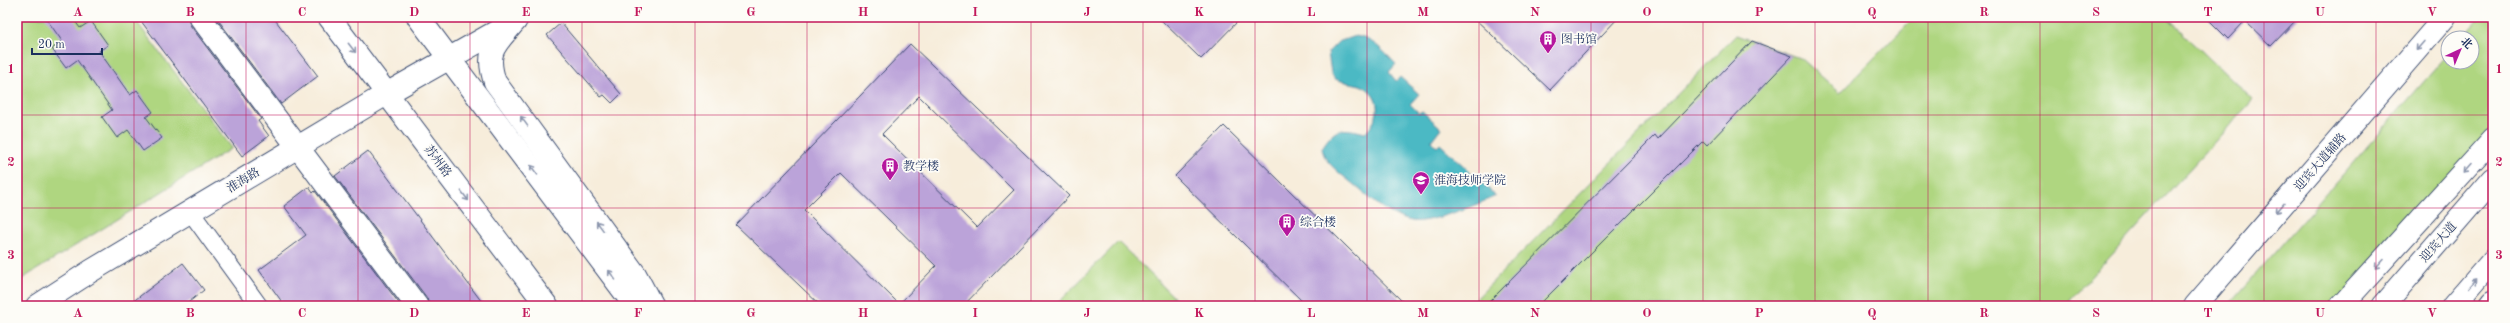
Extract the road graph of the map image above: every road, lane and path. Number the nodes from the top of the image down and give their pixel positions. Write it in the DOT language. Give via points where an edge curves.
graph roads {
  1 [pos="200,17"];
  2 [pos="329,17"];
  3 [pos="418,17"];
  4 [pos="2445,17"];
  5 [pos="519,18"];
  6 [pos="450,57"];
  7 [pos="388,93"];
  8 [pos="2493,139"];
  9 [pos="298,147"];
  10 [pos="2493,179"];
  11 [pos="190,212"];
  12 [pos="2493,260"];
  13 [pos="2493,302"];
  14 [pos="37,306"];
  15 [pos="260,306"];
  16 [pos="417,306"];
  17 [pos="547,306"];
  18 [pos="635,306"];
  19 [pos="652,306"];
  20 [pos="2195,306"];
  21 [pos="2341,306"];
  22 [pos="2383,306"];
  23 [pos="2453,306"];
  24 [pos="2490,306"];
  1 -- 9 [label="main road"];
  2 -- 7 [label="main road, 苏州路, one-way"];
  3 -- 6 [label="main road"];
  4 -- 20 [label="main road, 迎宾大道辅路, one-way"];
  5 -- 6 [label="main road, 淮海路"];
  19 -- 5 [label="main road, one-way" via="635,274 495,82 490,65 492,51"];
  6 -- 7 [label="main road, 淮海路"];
  18 -- 6 [label="main road, one-way"];
  7 -- 9 [label="main road, 淮海路"];
  7 -- 17 [label="main road, 苏州路, one-way"];
  8 -- 21 [label="main road, one-way"];
  9 -- 11 [label="main road, 淮海路"];
  9 -- 16 [label="main road"];
  10 -- 22 [label="main road, 迎宾大道"];
  11 -- 14 [label="main road, 淮海路"];
  11 -- 15 [label="street"];
  23 -- 12 [label="main road, one-way"];
  13 -- 24 [label="main road"];
}
